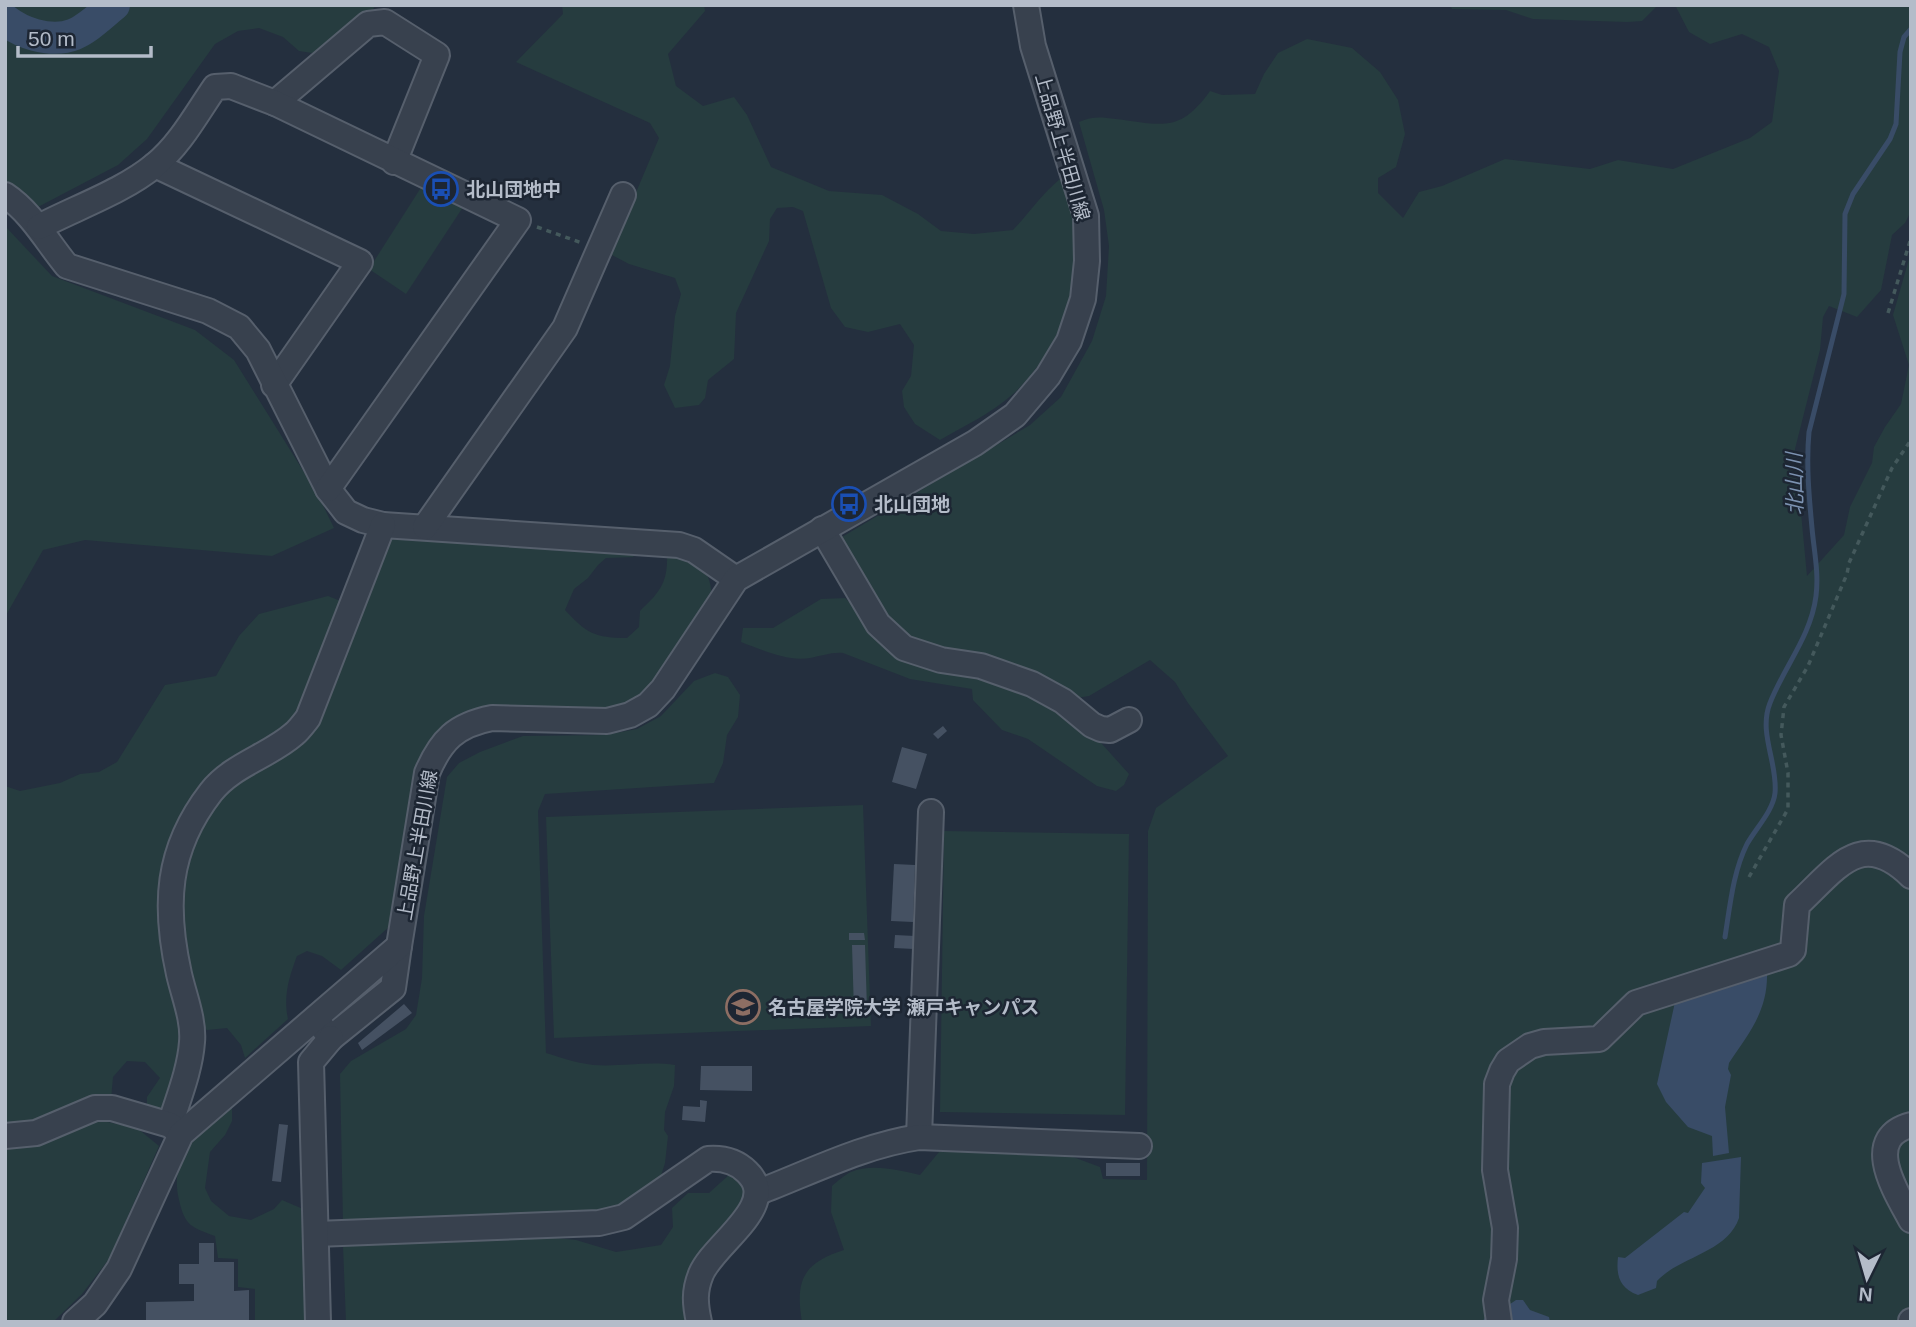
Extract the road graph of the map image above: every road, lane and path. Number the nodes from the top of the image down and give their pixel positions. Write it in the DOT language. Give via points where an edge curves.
graph roads {
  1 [pos="1026,5"];
  2 [pos="275,103"];
  3 [pos="394,162"];
  4 [pos="155,165"];
  5 [pos="5,195"];
  6 [pos="623,195"];
  7 [pos="518,220"];
  8 [pos="39,227"];
  9 [pos="1911,238"];
  10 [pos="600,249"];
  11 [pos="1888,313"];
  12 [pos="274,385"];
  13 [pos="1911,440"];
  14 [pos="328,489"];
  15 [pos="383,525"];
  16 [pos="425,527"];
  17 [pos="822,528"];
  18 [pos="736,579"];
  19 [pos="1129,720"];
  20 [pos="931,812"];
  21 [pos="1911,876"];
  22 [pos="1749,877"];
  23 [pos="399,946"];
  24 [pos="314,1019"];
  25 [pos="331,1038"];
  26 [pos="1911,1125"];
  27 [pos="176,1130"];
  28 [pos="5,1136"];
  29 [pos="919,1137"];
  30 [pos="1139,1146"];
  31 [pos="759,1192"];
  32 [pos="1911,1220"];
  33 [pos="316,1234"];
  34 [pos="1498,1311"];
  35 [pos="75,1322"];
  36 [pos="318,1322"];
  37 [pos="699,1322"];
  1 -- 17 [label="street, 上品野上半田川線" via="1033,46 1086,216 1083,299 1069,341 1048,376 1015,415 975,443"];
  2 -- 3 [label="street"];
  2 -- 3 [label="street" via="368,24 385,22 437,55"];
  2 -- 4 [label="street" via="231,86 215,87"];
  3 -- 7 [label="street"];
  4 -- 8 [label="street"];
  4 -- 12 [label="street" via="360,262"];
  5 -- 8 [label="street"];
  6 -- 10 [label="street"];
  7 -- 10 [label="path"];
  7 -- 14 [label="street"];
  8 -- 12 [label="street" via="67,266 208,311 239,327 258,350"];
  9 -- 11 [label="path"];
  10 -- 16 [label="street" via="565,328"];
  12 -- 14 [label="street"];
  13 -- 22 [label="path" via="1892,468 1808,666 1784,707 1781,735 1788,809"];
  14 -- 15 [label="street" via="346,512"];
  15 -- 16 [label="street"];
  15 -- 27 [label="street" via="308,718 295,734 213,789 188,828 178,855 171,881 171,937 192,1041"];
  16 -- 18 [label="street" via="679,545"];
  17 -- 18 [label="street, 上品野上半田川線"];
  17 -- 19 [label="street" via="877,624 904,648 981,666 1032,684 1101,729 1110,730"];
  18 -- 23 [label="street, 上品野上半田川線" via="663,689 630,715 607,721 492,718 468,724 447,739 427,773"];
  20 -- 29 [label="street"];
  21 -- 34 [label="street" via="1877,853 1847,859 1797,905 1789,954 1636,1003 1599,1039 1544,1042 1508,1061 1497,1084 1495,1170 1505,1228"];
  23 -- 24 [label="street, 上品野上半田川線"];
  23 -- 25 [label="street" via="393,988"];
  24 -- 25 [label="street"];
  24 -- 27 [label="street, 上品野上半田川線"];
  25 -- 33 [label="street" via="312,1062"];
  26 -- 32 [label="street" via="1898,1128 1885,1151 1889,1177"];
  27 -- 28 [label="street" via="112,1108 94,1108 36,1133"];
  27 -- 35 [label="street, 上品野上半田川線" via="119,1269 95,1304"];
  29 -- 30 [label="street"];
  29 -- 31 [label="street" via="871,1148"];
  31 -- 33 [label="street" via="743,1168 721,1158 708,1159 624,1217 599,1223"];
  31 -- 37 [label="street" via="751,1213 711,1255 702,1272 695,1300"];
  33 -- 36 [label="street"];
}
